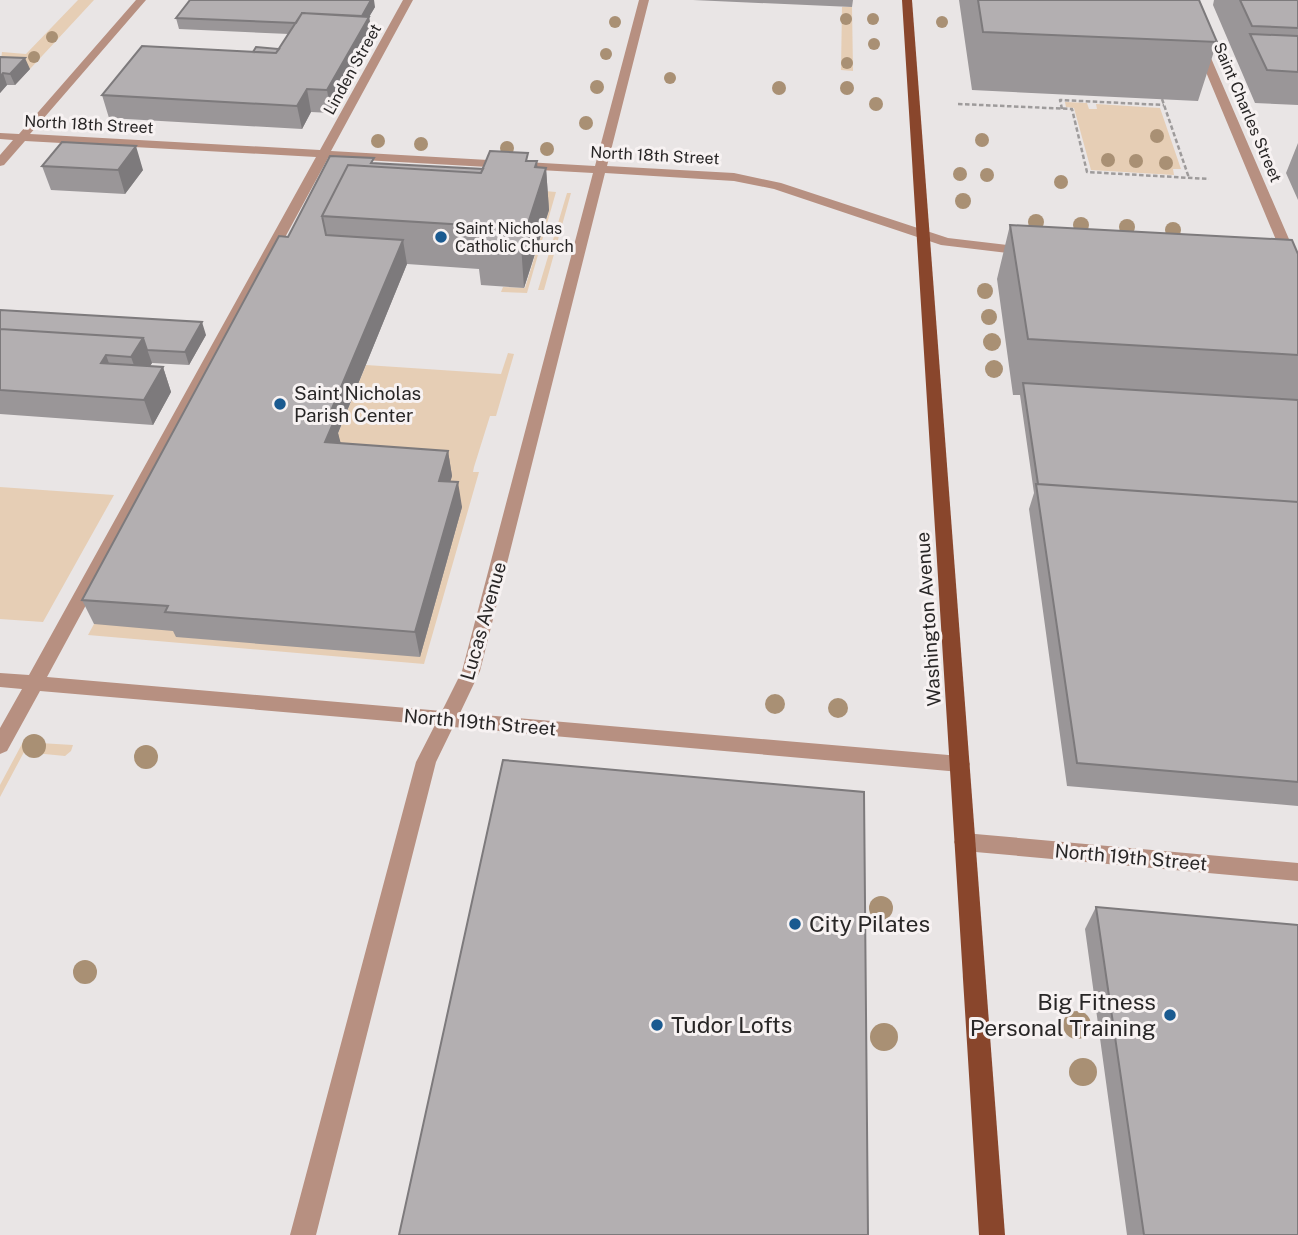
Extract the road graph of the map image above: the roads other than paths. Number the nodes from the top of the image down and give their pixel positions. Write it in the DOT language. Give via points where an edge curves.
graph roads {
  1 [pos="141,0"];
  2 [pos="408,0"];
  3 [pos="644,0"];
  4 [pos="906,0"];
  5 [pos="1181,0"];
  6 [pos="0,136"];
  7 [pos="21,138"];
  8 [pos="323,154"];
  9 [pos="0,162"];
  10 [pos="601,169"];
  11 [pos="924,235"];
  12 [pos="1040,252"];
  13 [pos="1292,268"];
  14 [pos="0,680"];
  15 [pos="34,683"];
  16 [pos="448,719"];
  17 [pos="0,746"];
  18 [pos="960,764"];
  19 [pos="964,842"];
  20 [pos="1298,872"];
  21 [pos="303,1235"];
  22 [pos="992,1235"];
  1 -- 7 [label="street"];
  2 -- 8 [label="street, Linden Street"];
  3 -- 10 [label="street, Lucas Avenue"];
  4 -- 11 [label="main road, Washington Avenue"];
  5 -- 13 [label="street, Saint Charles Street"];
  6 -- 7 [label="street, North 18th Street"];
  7 -- 8 [label="street, North 18th Street"];
  7 -- 9 [label="street"];
  8 -- 10 [label="street, North 18th Street"];
  8 -- 15 [label="street, Linden Street"];
  10 -- 11 [label="street, North 18th Street" via="757,180"];
  10 -- 16 [label="street, Lucas Avenue" via="471,671"];
  11 -- 12 [label="street, North 18th Street" via="975,247"];
  11 -- 18 [label="main road, Washington Avenue"];
  14 -- 15 [label="street, North 19th Street"];
  15 -- 16 [label="street, North 19th Street"];
  15 -- 17 [label="street, Linden Street"];
  16 -- 18 [label="street, North 19th Street"];
  16 -- 21 [label="street, Lucas Avenue" via="426,762"];
  18 -- 19 [label="main road, Washington Avenue"];
  19 -- 20 [label="street, North 19th Street"];
  19 -- 22 [label="main road, Washington Avenue"];
}
